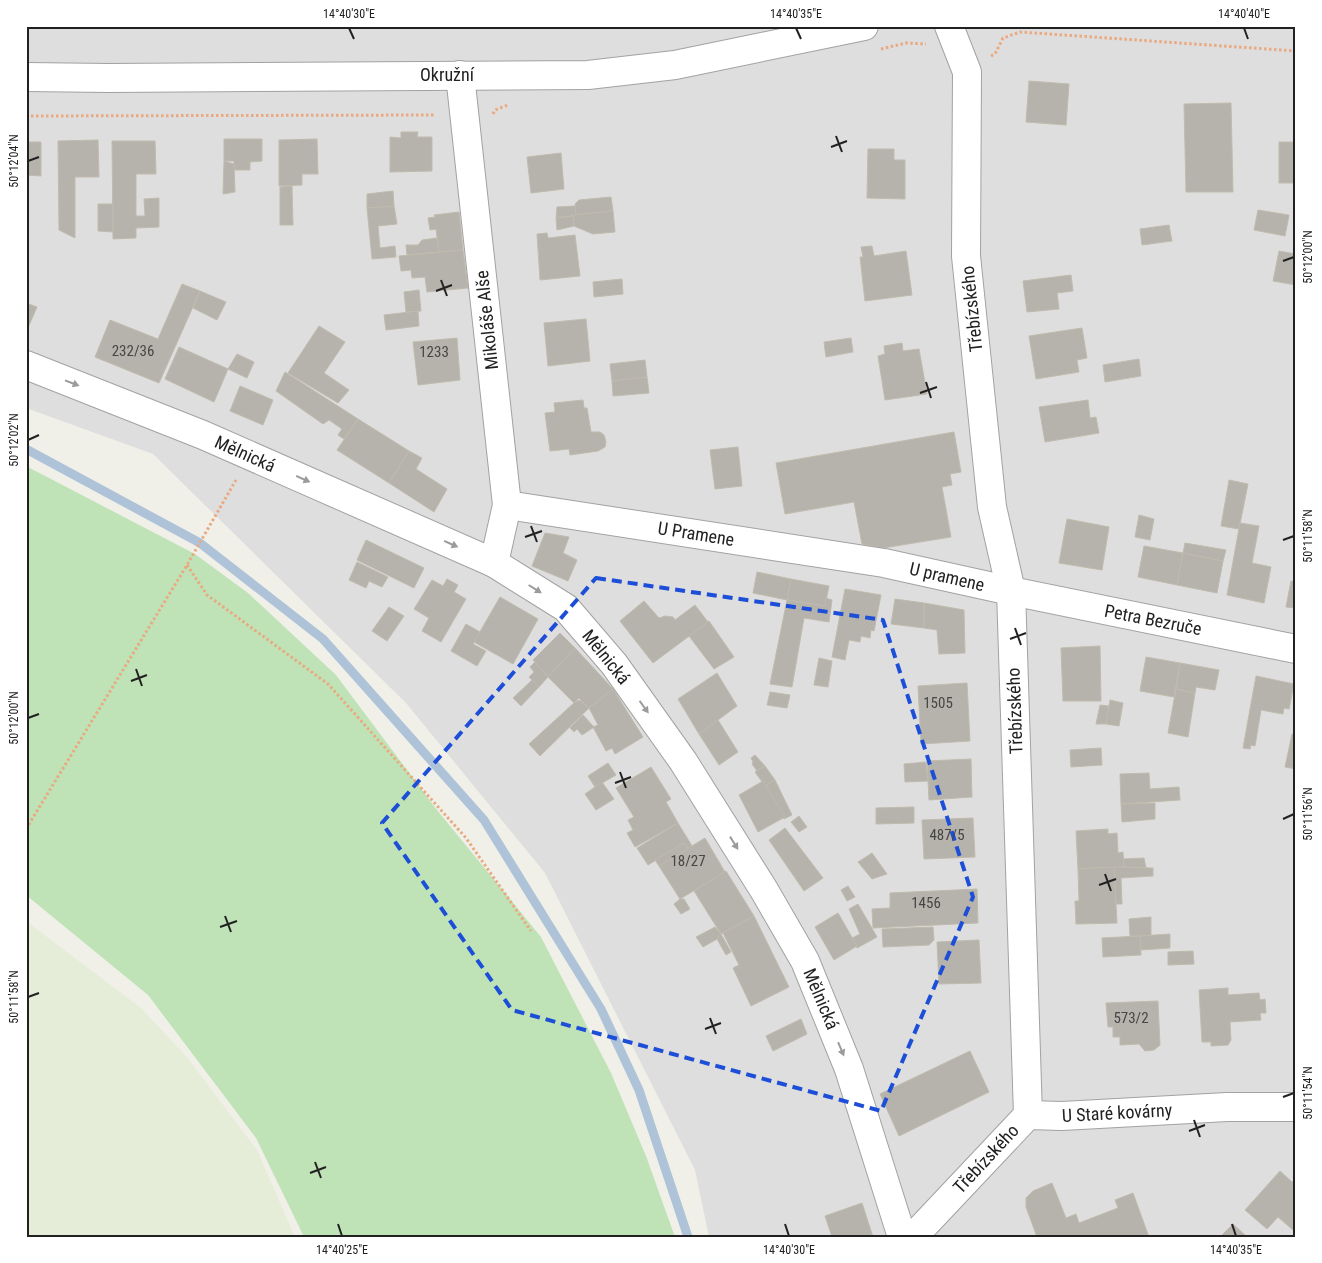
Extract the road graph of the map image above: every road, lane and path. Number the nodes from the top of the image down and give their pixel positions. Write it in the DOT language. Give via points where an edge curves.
graph roads {
  1 [pos="864,26"];
  2 [pos="949,26"];
  3 [pos="460,75"];
  4 [pos="26,77"];
  5 [pos="26,366"];
  6 [pos="250,455"];
  7 [pos="508,505"];
  8 [pos="884,563"];
  9 [pos="494,564"];
  10 [pos="187,565"];
  11 [pos="1011,591"];
  12 [pos="1296,649"];
  13 [pos="26,829"];
  14 [pos="531,931"];
  15 [pos="1296,1107"];
  16 [pos="1028,1115"];
  17 [pos="902,1237"];
  18 [pos="913,1237"];
  1 -- 3 [label="street, Okružní" via="675,65 588,75"];
  2 -- 11 [label="street, Třebízského" via="967,72 966,256 992,507"];
  3 -- 4 [label="street, Okružní"];
  3 -- 7 [label="street, Mikoláše Alše"];
  5 -- 6 [label="street, Mělnická, one-way"];
  6 -- 9 [label="street, Mělnická, one-way"];
  6 -- 10 [label="path"];
  7 -- 8 [label="street, U Pramene"];
  7 -- 9 [label="street, Mikoláše Alše"];
  8 -- 11 [label="street, U pramene"];
  9 -- 17 [label="street, Mělnická, one-way" via="566,608 614,664 683,762 764,890 804,960 849,1069"];
  10 -- 13 [label="path"];
  10 -- 14 [label="path" via="207,595 328,684 466,838"];
  11 -- 12 [label="street, Petra Bezruče"];
  11 -- 16 [label="street, Třebízského"];
  15 -- 16 [label="street, U Staré kovárny"];
  16 -- 18 [label="street, Třebízského"];
}
